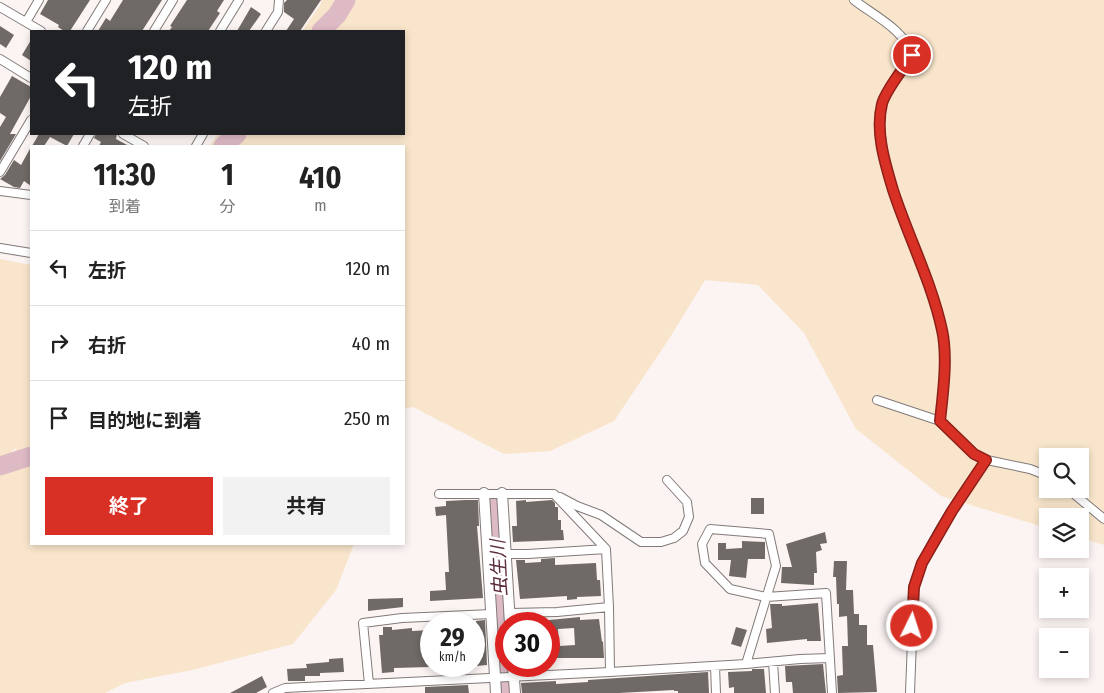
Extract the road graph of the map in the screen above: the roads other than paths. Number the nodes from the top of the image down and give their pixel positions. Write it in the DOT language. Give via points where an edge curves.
graph roads {
  1 [pos="39,0"];
  2 [pos="106,0"];
  3 [pos="173,0"];
  4 [pos="239,0"];
  5 [pos="279,0"];
  6 [pos="854,0"];
  7 [pos="0,7"];
  8 [pos="26,22"];
  9 [pos="39,30"];
  10 [pos="88,30"];
  11 [pos="155,30"];
  12 [pos="221,30"];
  13 [pos="267,30"];
  14 [pos="1,62"];
  15 [pos="30,77"];
  16 [pos="30,122"];
  17 [pos="125,135"];
  18 [pos="142,145"];
  19 [pos="0,172"];
  20 [pos="0,191"];
  21 [pos="30,195"];
  22 [pos="0,248"];
  23 [pos="30,253"];
  24 [pos="877,400"];
  25 [pos="940,421"];
  26 [pos="986,460"];
  27 [pos="1039,472"];
  28 [pos="668,480"];
  29 [pos="484,493"];
  30 [pos="502,493"];
  31 [pos="439,494"];
  32 [pos="554,494"];
  33 [pos="1079,498"];
  34 [pos="1104,519"];
  35 [pos="606,549"];
  36 [pos="506,554"];
  37 [pos="766,597"];
  38 [pos="609,608"];
  39 [pos="510,612"];
  40 [pos="557,612"];
  41 [pos="491,614"];
  42 [pos="830,658"];
  43 [pos="773,662"];
  44 [pos="746,664"];
  45 [pos="715,666"];
  46 [pos="560,671"];
  47 [pos="610,672"];
  48 [pos="514,677"];
  49 [pos="495,678"];
  50 [pos="369,684"];
  51 [pos="273,693"];
  52 [pos="496,693"];
  53 [pos="515,693"];
  54 [pos="716,693"];
  55 [pos="775,693"];
  56 [pos="832,693"];
  57 [pos="910,693"];
  1 -- 8 [label="street"];
  2 -- 10 [label="street"];
  3 -- 11 [label="street"];
  4 -- 12 [label="street"];
  5 -- 13 [label="street" via="278,12"];
  6 -- 25 [label="street" via="897,32 910,47 912,55 882,102 881,141 887,172 942,331 944,389"];
  7 -- 8 [label="street"];
  8 -- 9 [label="street"];
  14 -- 15 [label="street"];
  16 -- 19 [label="street"];
  17 -- 18 [label="street"];
  20 -- 21 [label="street"];
  22 -- 23 [label="street"];
  24 -- 25 [label="street"];
  25 -- 26 [label="street" via="974,454"];
  26 -- 27 [label="street"];
  26 -- 57 [label="street" via="952,511 917,574"];
  28 -- 32 [label="street" via="687,502 689,517 682,531 661,542 641,542 601,515"];
  29 -- 30 [label="street"];
  29 -- 31 [label="street"];
  29 -- 41 [label="street"];
  30 -- 32 [label="street"];
  30 -- 36 [label="street"];
  32 -- 35 [label="street"];
  33 -- 34 [label="street"];
  35 -- 36 [label="street"];
  35 -- 38 [label="street"];
  36 -- 39 [label="street"];
  37 -- 37 [label="street" via="776,566 769,534 710,529 702,544 706,563 730,589"];
  37 -- 42 [label="street" via="826,593"];
  37 -- 44 [label="street"];
  38 -- 40 [label="street"];
  38 -- 47 [label="street"];
  41 -- 49 [label="street"];
  41 -- 50 [label="street" via="362,623"];
  42 -- 43 [label="street"];
  42 -- 56 [label="street"];
  43 -- 44 [label="street"];
  43 -- 55 [label="street"];
  44 -- 45 [label="street"];
  45 -- 47 [label="street"];
  45 -- 54 [label="street"];
  46 -- 47 [label="street"];
  48 -- 53 [label="street"];
  49 -- 50 [label="street"];
  49 -- 52 [label="street"];
  50 -- 51 [label="street" via="285,688"];
}
